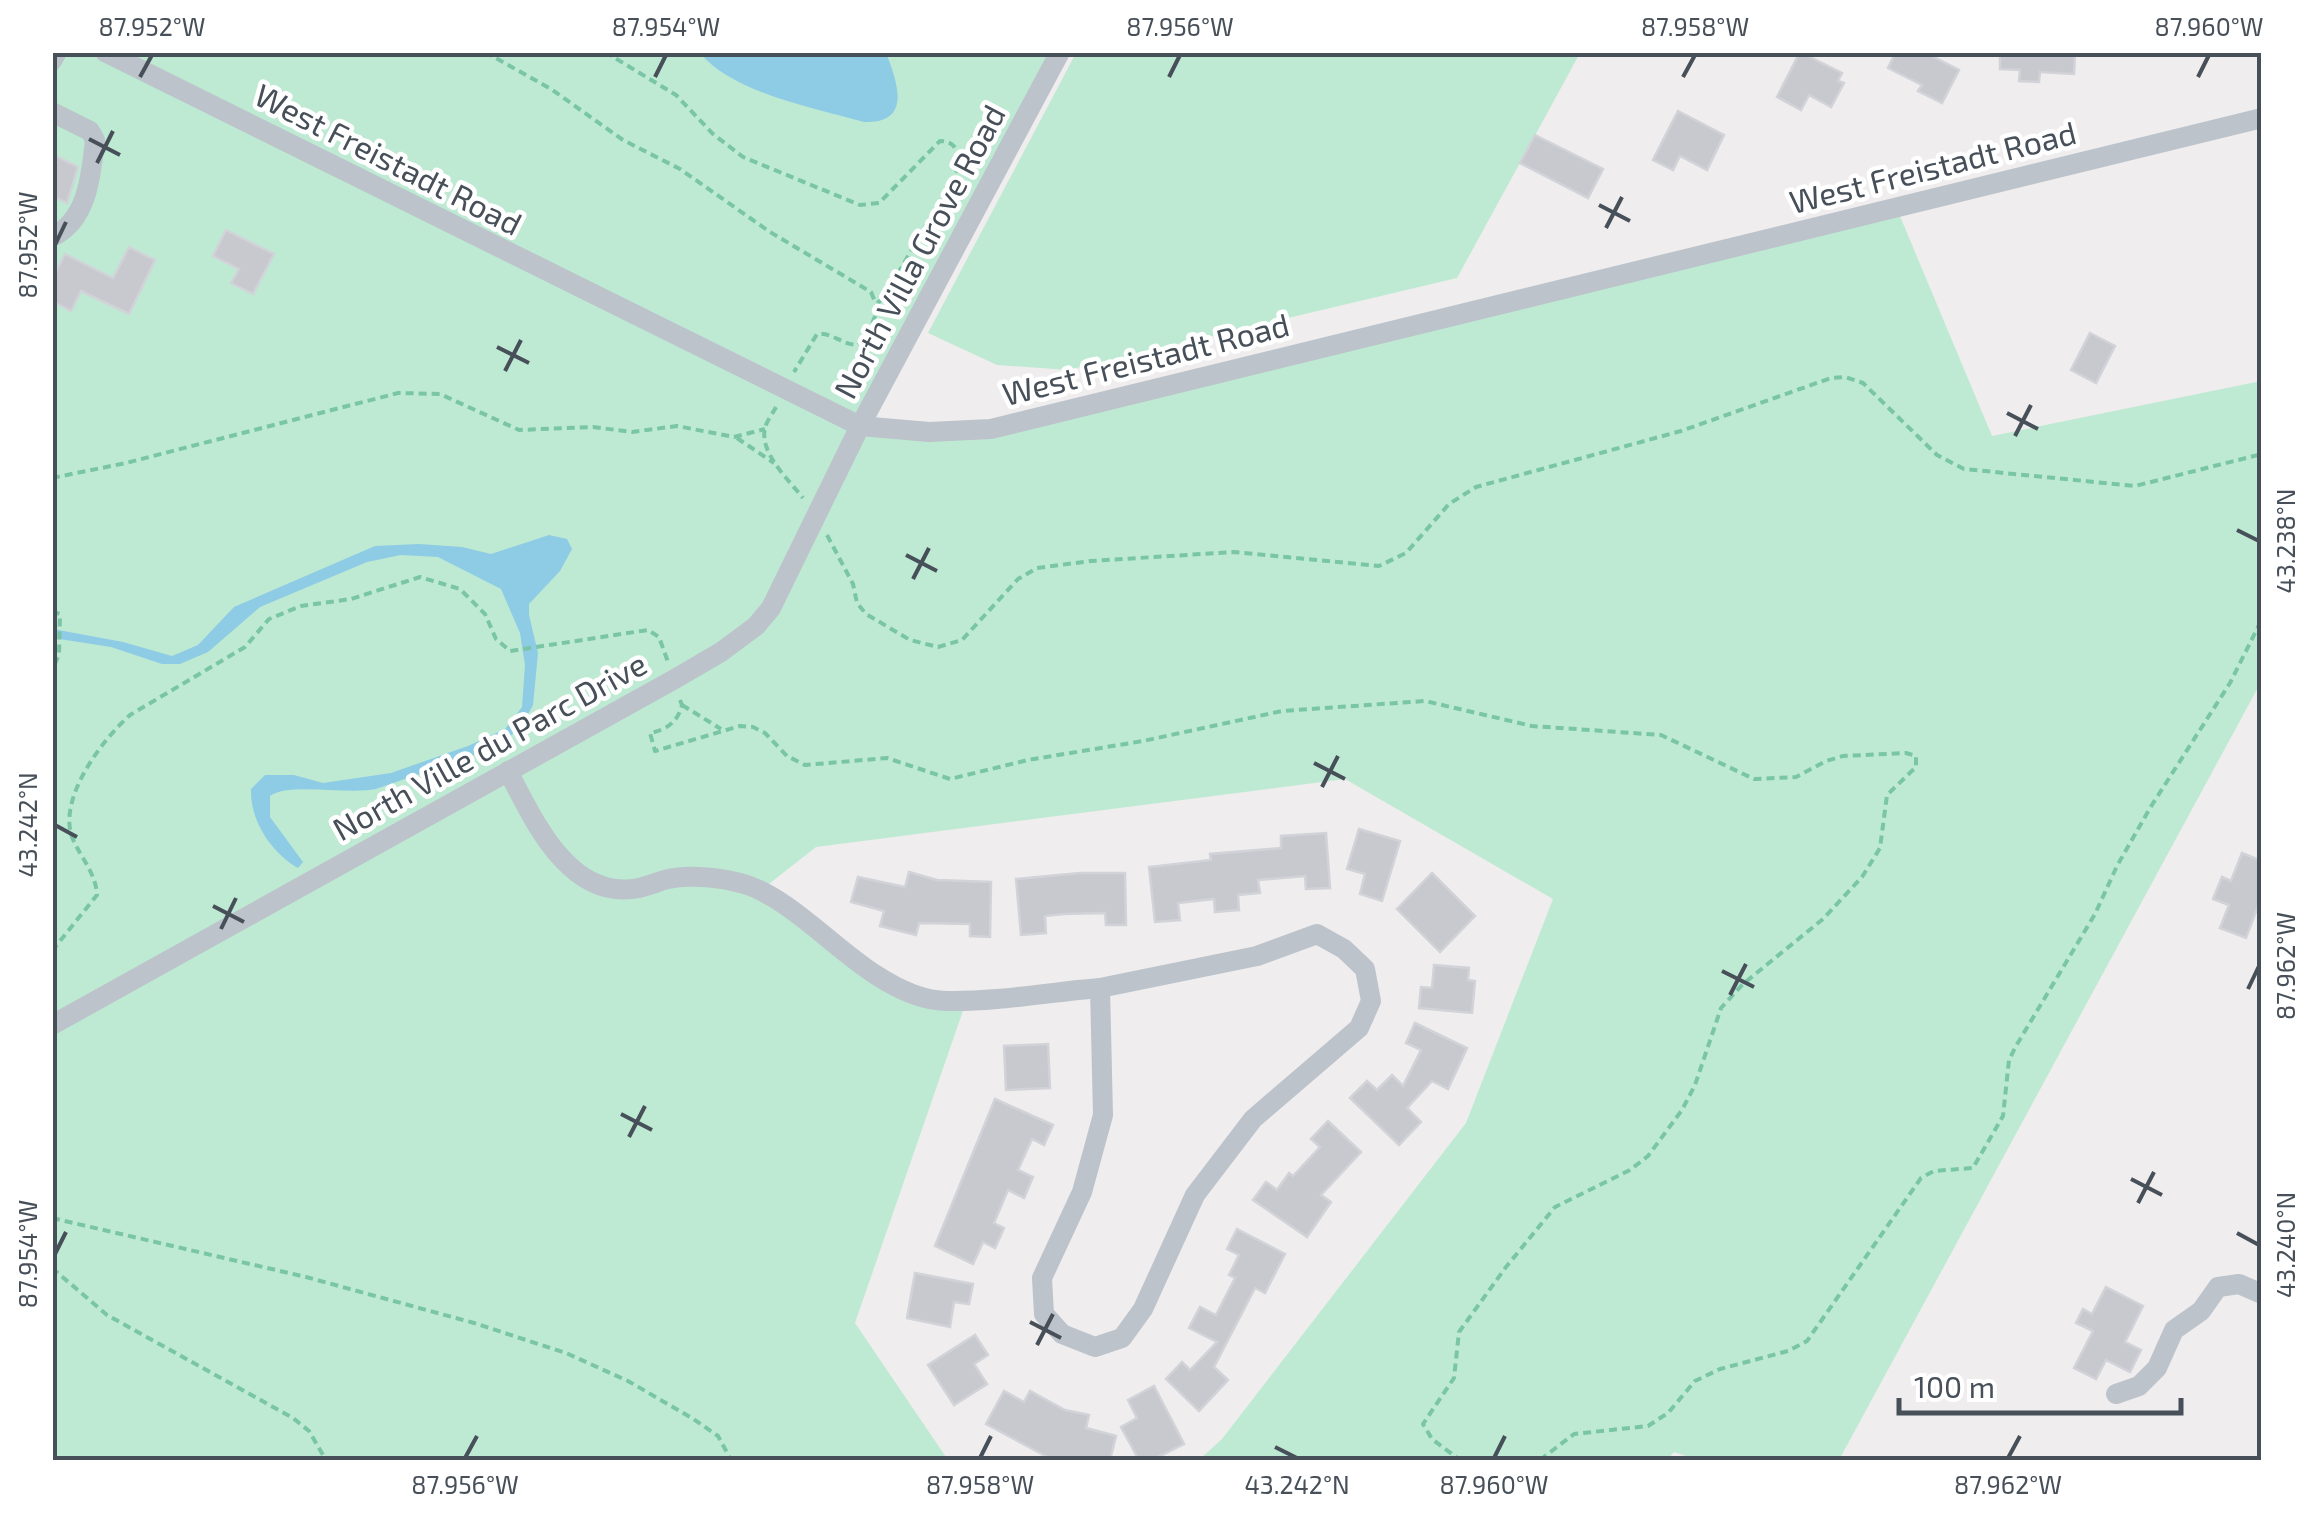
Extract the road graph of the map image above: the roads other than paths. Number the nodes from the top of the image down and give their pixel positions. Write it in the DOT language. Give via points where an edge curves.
graph roads {
  1 [pos="57,52"];
  2 [pos="105,52"];
  3 [pos="1060,52"];
  4 [pos="52,61"];
  5 [pos="52,112"];
  6 [pos="2262,118"];
  7 [pos="52,237"];
  8 [pos="860,426"];
  9 [pos="508,771"];
  10 [pos="1100,988"];
  11 [pos="52,1024"];
  12 [pos="2262,1294"];
  13 [pos="2116,1394"];
  1 -- 4 [label="street"];
  2 -- 8 [label="street, West Freistadt Road"];
  3 -- 8 [label="street, North Villa Grove Road"];
  5 -- 7 [label="street" via="94,140 84,202"];
  6 -- 8 [label="street, West Freistadt Road" via="991,429"];
  8 -- 9 [label="street, North Ville du Parc Drive" via="778,596 756,626"];
  9 -- 10 [label="street" via="562,859 612,892 672,878 746,885 778,901 876,975 945,1001"];
  9 -- 11 [label="street, North Ville du Parc Drive"];
  10 -- 10 [label="street" via="1103,1115 1082,1192 1042,1278 1044,1314 1062,1334 1096,1346 1122,1338 1143,1309 1195,1195 1244,1131 1360,1028 1371,1001 1365,969 1317,934 1257,956"];
  12 -- 13 [label="street" via="2239,1284 2218,1287 2201,1311 2174,1330 2157,1368 2139,1386"];
}
